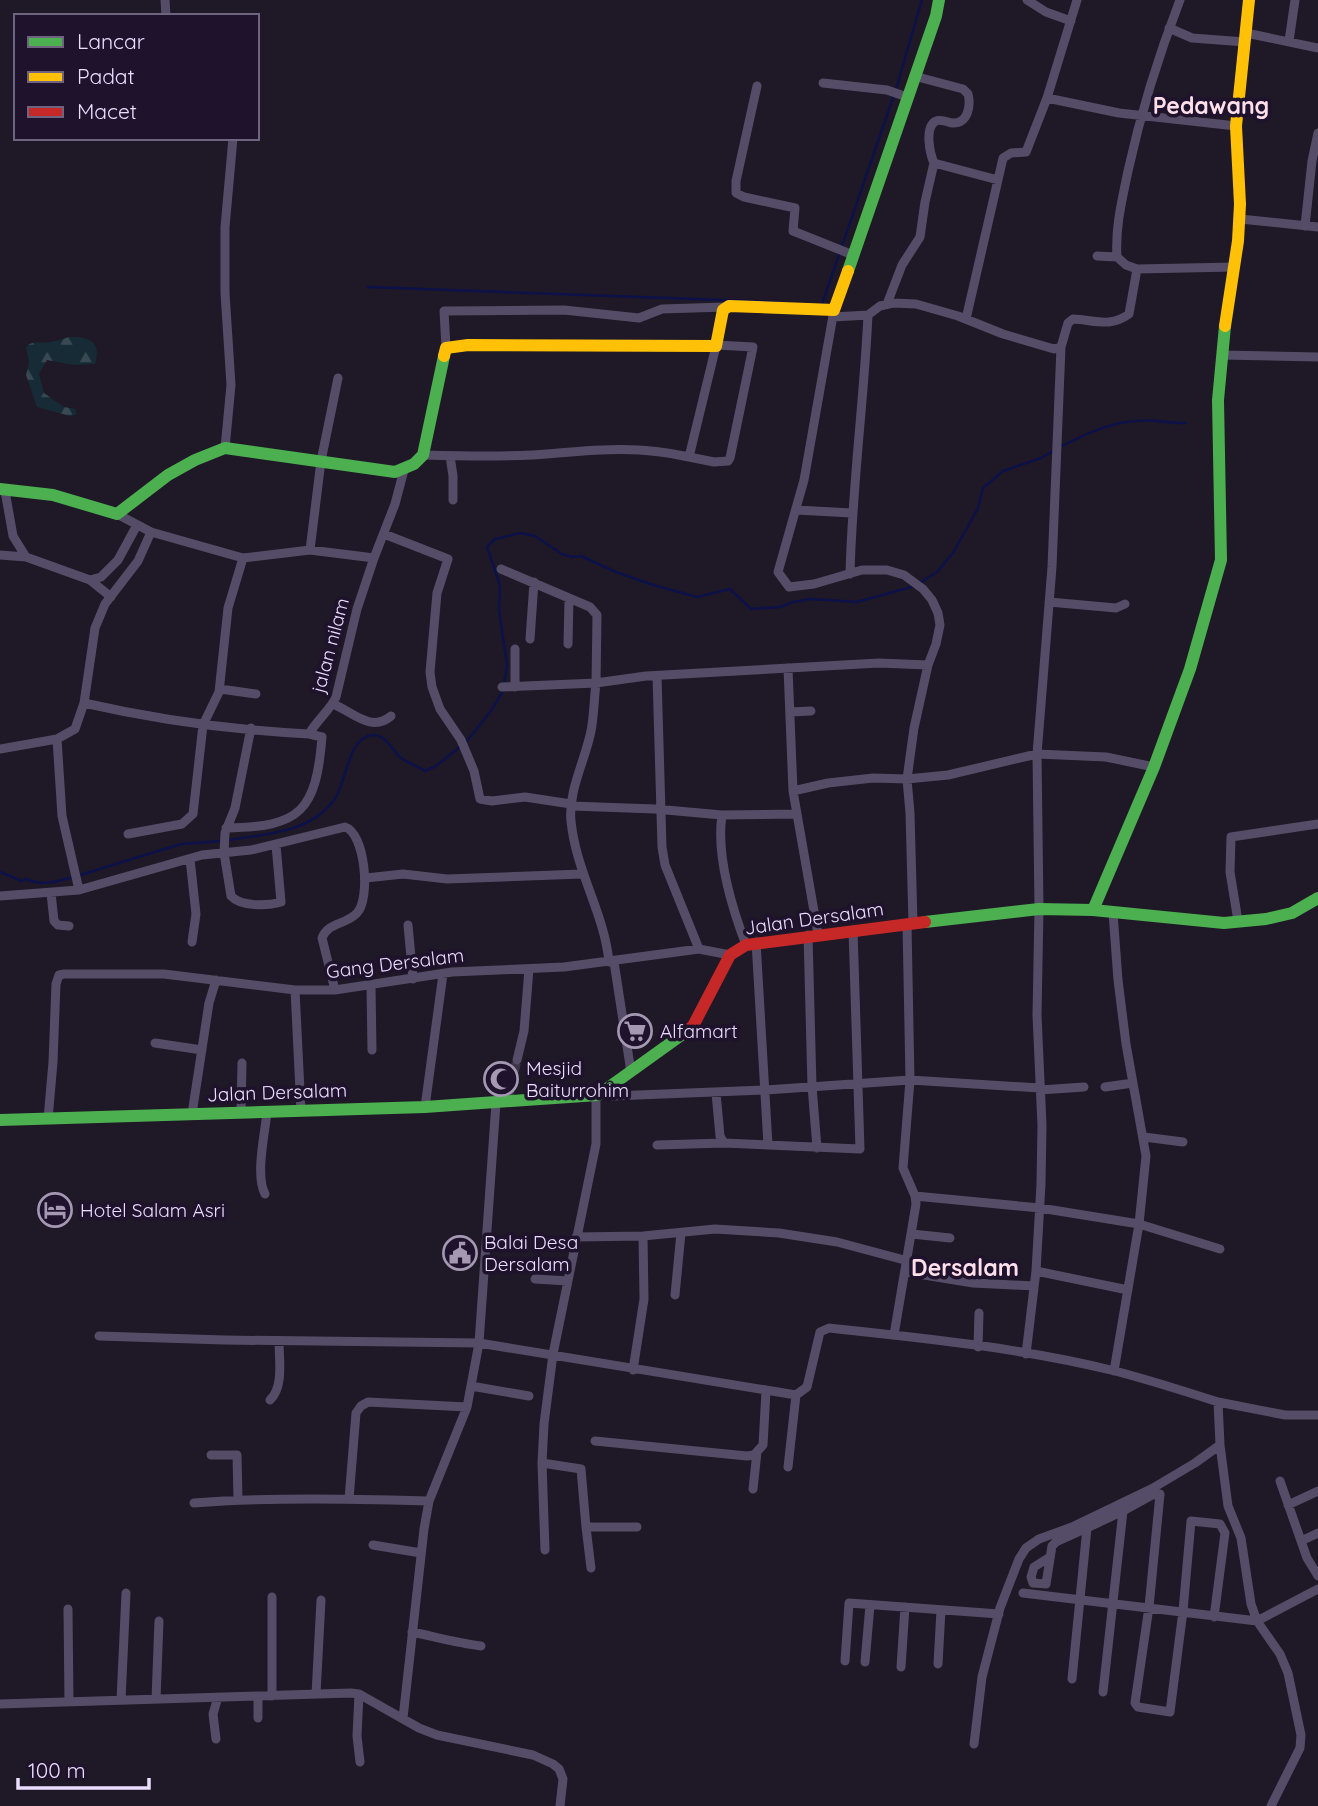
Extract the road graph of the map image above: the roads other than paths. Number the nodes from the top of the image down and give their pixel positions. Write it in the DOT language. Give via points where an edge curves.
graph roads {
  1 [pos="939,0"];
  2 [pos="1027,0"];
  3 [pos="1077,0"];
  4 [pos="1180,0"];
  5 [pos="1249,0"];
  6 [pos="1295,0"];
  7 [pos="1071,21"];
  8 [pos="1169,28"];
  9 [pos="1245,37"];
  10 [pos="1289,41"];
  11 [pos="1318,48"];
  12 [pos="914,76"];
  13 [pos="823,83"];
  14 [pos="757,86"];
  15 [pos="904,96"];
  16 [pos="1047,98"];
  17 [pos="1140,115"];
  18 [pos="1236,126"];
  19 [pos="1318,133"];
  20 [pos="233,140"];
  21 [pos="934,163"];
  22 [pos="998,180"];
  23 [pos="1240,219"];
  24 [pos="1305,226"];
  25 [pos="1318,227"];
  26 [pos="849,253"];
  27 [pos="1097,256"];
  28 [pos="1117,257"];
  29 [pos="1234,267"];
  30 [pos="1137,269"];
  31 [pos="887,304"];
  32 [pos="724,307"];
  33 [pos="834,313"];
  34 [pos="868,314"];
  35 [pos="966,319"];
  36 [pos="716,345"];
  37 [pos="1061,347"];
  38 [pos="446,348"];
  39 [pos="1222,355"];
  40 [pos="1318,357"];
  41 [pos="338,378"];
  42 [pos="225,448"];
  43 [pos="423,455"];
  44 [pos="450,456"];
  45 [pos="689,457"];
  46 [pos="321,461"];
  47 [pos="404,470"];
  48 [pos="3,490"];
  49 [pos="453,500"];
  50 [pos="796,510"];
  51 [pos="852,513"];
  52 [pos="117,514"];
  53 [pos="137,525"];
  54 [pos="151,532"];
  55 [pos="384,534"];
  56 [pos="310,550"];
  57 [pos="0,555"];
  58 [pos="26,557"];
  59 [pos="243,558"];
  60 [pos="374,558"];
  61 [pos="500,569"];
  62 [pos="850,573"];
  63 [pos="90,580"];
  64 [pos="534,582"];
  65 [pos="111,597"];
  66 [pos="569,598"];
  67 [pos="1049,602"];
  68 [pos="1125,604"];
  69 [pos="530,639"];
  70 [pos="568,644"];
  71 [pos="516,649"];
  72 [pos="928,665"];
  73 [pos="788,668"];
  74 [pos="657,676"];
  75 [pos="596,683"];
  76 [pos="515,687"];
  77 [pos="220,688"];
  78 [pos="502,688"];
  79 [pos="256,694"];
  80 [pos="84,703"];
  81 [pos="333,704"];
  82 [pos="811,711"];
  83 [pos="790,712"];
  84 [pos="390,716"];
  85 [pos="203,725"];
  86 [pos="251,729"];
  87 [pos="309,734"];
  88 [pos="57,738"];
  89 [pos="0,749"];
  90 [pos="1037,754"];
  91 [pos="1154,767"];
  92 [pos="907,779"];
  93 [pos="793,790"];
  94 [pos="571,805"];
  95 [pos="659,810"];
  96 [pos="796,814"];
  97 [pos="722,816"];
  98 [pos="1318,824"];
  99 [pos="226,830"];
  100 [pos="128,834"];
  101 [pos="276,845"];
  102 [pos="224,849"];
  103 [pos="190,859"];
  104 [pos="582,874"];
  105 [pos="366,878"];
  106 [pos="77,885"];
  107 [pos="51,893"];
  108 [pos="0,896"];
  109 [pos="1318,898"];
  110 [pos="1039,909"];
  111 [pos="1093,910"];
  112 [pos="1113,913"];
  113 [pos="1238,921"];
  114 [pos="910,924"];
  115 [pos="408,925"];
  116 [pos="69,926"];
  117 [pos="853,930"];
  118 [pos="813,935"];
  119 [pos="192,942"];
  120 [pos="751,944"];
  121 [pos="699,949"];
  122 [pos="730,955"];
  123 [pos="612,962"];
  124 [pos="529,969"];
  125 [pos="443,974"];
  126 [pos="413,979"];
  127 [pos="216,980"];
  128 [pos="371,986"];
  129 [pos="295,990"];
  130 [pos="335,990"];
  131 [pos="155,1042"];
  132 [pos="202,1050"];
  133 [pos="372,1050"];
  134 [pos="517,1060"];
  135 [pos="242,1063"];
  136 [pos="631,1072"];
  137 [pos="910,1080"];
  138 [pos="859,1083"];
  139 [pos="1133,1083"];
  140 [pos="812,1086"];
  141 [pos="1084,1087"];
  142 [pos="1105,1087"];
  143 [pos="1040,1089"];
  144 [pos="766,1090"];
  145 [pos="601,1093"];
  146 [pos="716,1093"];
  147 [pos="504,1101"];
  148 [pos="425,1107"];
  149 [pos="301,1111"];
  150 [pos="267,1112"];
  151 [pos="241,1113"];
  152 [pos="192,1114"];
  153 [pos="48,1119"];
  154 [pos="0,1120"];
  155 [pos="1144,1138"];
  156 [pos="1183,1142"];
  157 [pos="724,1143"];
  158 [pos="657,1145"];
  159 [pos="768,1145"];
  160 [pos="817,1148"];
  161 [pos="265,1194"];
  162 [pos="915,1196"];
  163 [pos="1040,1208"];
  164 [pos="1139,1224"];
  165 [pos="681,1233"];
  166 [pos="912,1234"];
  167 [pos="643,1236"];
  168 [pos="576,1237"];
  169 [pos="950,1238"];
  170 [pos="1220,1249"];
  171 [pos="908,1261"];
  172 [pos="1036,1271"];
  173 [pos="906,1272"];
  174 [pos="535,1279"];
  175 [pos="568,1281"];
  176 [pos="1034,1286"];
  177 [pos="1128,1290"];
  178 [pos="675,1295"];
  179 [pos="979,1312"];
  180 [pos="894,1335"];
  181 [pos="99,1336"];
  182 [pos="279,1341"];
  183 [pos="479,1343"];
  184 [pos="978,1347"];
  185 [pos="553,1354"];
  186 [pos="1026,1354"];
  187 [pos="633,1370"];
  188 [pos="1114,1371"];
  189 [pos="471,1387"];
  190 [pos="766,1391"];
  191 [pos="796,1395"];
  192 [pos="529,1396"];
  193 [pos="270,1400"];
  194 [pos="1218,1402"];
  195 [pos="467,1407"];
  196 [pos="1318,1415"];
  197 [pos="595,1441"];
  198 [pos="1220,1445"];
  199 [pos="757,1452"];
  200 [pos="211,1455"];
  201 [pos="542,1463"];
  202 [pos="789,1467"];
  203 [pos="1280,1481"];
  204 [pos="753,1489"];
  205 [pos="1318,1491"];
  206 [pos="349,1499"];
  207 [pos="238,1500"];
  208 [pos="429,1502"];
  209 [pos="194,1503"];
  210 [pos="1288,1505"];
  211 [pos="1123,1511"];
  212 [pos="586,1527"];
  213 [pos="637,1527"];
  214 [pos="1087,1528"];
  215 [pos="1318,1534"];
  216 [pos="1301,1541"];
  217 [pos="373,1545"];
  218 [pos="545,1550"];
  219 [pos="421,1553"];
  220 [pos="1050,1557"];
  221 [pos="591,1568"];
  222 [pos="1318,1576"];
  223 [pos="1318,1589"];
  224 [pos="126,1593"];
  225 [pos="1023,1593"];
  226 [pos="272,1597"];
  227 [pos="1080,1598"];
  228 [pos="321,1600"];
  229 [pos="1114,1602"];
  230 [pos="870,1605"];
  231 [pos="905,1607"];
  232 [pos="1149,1607"];
  233 [pos="68,1609"];
  234 [pos="941,1610"];
  235 [pos="1183,1611"];
  236 [pos="999,1614"];
  237 [pos="1214,1617"];
  238 [pos="159,1620"];
  239 [pos="1257,1621"];
  240 [pos="412,1632"];
  241 [pos="481,1646"];
  242 [pos="845,1661"];
  243 [pos="865,1662"];
  244 [pos="938,1664"];
  245 [pos="901,1667"];
  246 [pos="1072,1679"];
  247 [pos="1103,1692"];
  248 [pos="316,1694"];
  249 [pos="359,1694"];
  250 [pos="258,1696"];
  251 [pos="272,1696"];
  252 [pos="218,1697"];
  253 [pos="156,1699"];
  254 [pos="121,1700"];
  255 [pos="69,1702"];
  256 [pos="0,1704"];
  257 [pos="258,1718"];
  258 [pos="403,1718"];
  259 [pos="216,1739"];
  260 [pos="974,1744"];
  261 [pos="360,1762"];
  262 [pos="560,1806"];
  263 [pos="1271,1806"];
  1 -- 12 [label="street"];
  2 -- 7 [label="street"];
  3 -- 7 [label="street"];
  4 -- 8 [label="street"];
  5 -- 9 [label="street"];
  6 -- 10 [label="street"];
  7 -- 16 [label="street"];
  8 -- 9 [label="street" via="1192,38"];
  8 -- 17 [label="street"];
  9 -- 10 [label="street"];
  9 -- 18 [label="street"];
  10 -- 11 [label="street"];
  12 -- 15 [label="street"];
  12 -- 21 [label="street" via="968,94 969,108 962,120 935,121 930,130"];
  13 -- 15 [label="street"];
  14 -- 26 [label="street" via="736,193 795,208 793,231"];
  15 -- 26 [label="street"];
  16 -- 17 [label="street"];
  16 -- 22 [label="street" via="1026,152 1003,158"];
  17 -- 18 [label="street"];
  17 -- 28 [label="street" via="1115,238"];
  18 -- 23 [label="street"];
  19 -- 24 [label="street"];
  20 -- 42 [label="street" via="225,226 231,385"];
  21 -- 22 [label="street"];
  21 -- 31 [label="street" via="920,237 902,265"];
  22 -- 35 [label="street"];
  23 -- 24 [label="street"];
  23 -- 29 [label="street"];
  24 -- 25 [label="street"];
  26 -- 33 [label="street"];
  27 -- 28 [label="street"];
  28 -- 30 [label="street"];
  29 -- 30 [label="street"];
  29 -- 39 [label="street"];
  30 -- 37 [label="street" via="1129,314 1104,323 1073,319"];
  31 -- 34 [label="street"];
  31 -- 35 [label="street" via="916,303"];
  32 -- 33 [label="street"];
  32 -- 36 [label="street"];
  32 -- 38 [label="street" via="662,309 639,318 564,310 444,311"];
  33 -- 34 [label="street"];
  33 -- 50 [label="street"];
  34 -- 51 [label="street"];
  35 -- 37 [label="street" via="1003,334"];
  36 -- 38 [label="street"];
  36 -- 45 [label="street"];
  36 -- 45 [label="street" via="753,347 730,458 717,463"];
  37 -- 67 [label="street"];
  38 -- 43 [label="street"];
  39 -- 40 [label="street"];
  39 -- 91 [label="street" via="1218,400 1221,561 1190,669"];
  41 -- 46 [label="street"];
  42 -- 46 [label="street"];
  42 -- 52 [label="street" via="173,470"];
  43 -- 44 [label="street"];
  43 -- 47 [label="street"];
  44 -- 45 [label="street" via="598,449"];
  44 -- 49 [label="street"];
  46 -- 47 [label="street"];
  46 -- 56 [label="street"];
  47 -- 55 [label="street, jalan nilam"];
  48 -- 52 [label="street" via="53,495"];
  48 -- 58 [label="street" via="13,536"];
  50 -- 51 [label="street"];
  50 -- 62 [label="street" via="778,572 783,582 789,587 814,584"];
  51 -- 62 [label="street"];
  52 -- 53 [label="street"];
  53 -- 54 [label="street"];
  53 -- 63 [label="street" via="118,560 101,577"];
  54 -- 59 [label="street"];
  54 -- 65 [label="street" via="138,561"];
  55 -- 60 [label="street, jalan nilam"];
  55 -- 94 [label="street" via="448,559 437,593 429,662 432,687 440,709 461,740 480,799 525,797"];
  56 -- 59 [label="street"];
  56 -- 60 [label="street"];
  57 -- 58 [label="street"];
  58 -- 63 [label="street"];
  59 -- 77 [label="street" via="228,608"];
  60 -- 81 [label="street, jalan nilam"];
  61 -- 64 [label="street"];
  62 -- 72 [label="street" via="887,569 912,580 933,600 940,625"];
  63 -- 65 [label="street"];
  64 -- 66 [label="street"];
  64 -- 69 [label="street"];
  65 -- 80 [label="street" via="95,628"];
  66 -- 70 [label="street"];
  66 -- 75 [label="street" via="597,615"];
  67 -- 68 [label="street" via="1116,608"];
  67 -- 90 [label="street"];
  71 -- 76 [label="street"];
  72 -- 73 [label="street"];
  72 -- 92 [label="street"];
  73 -- 74 [label="street"];
  73 -- 83 [label="street"];
  74 -- 75 [label="street"];
  74 -- 95 [label="street"];
  75 -- 76 [label="street"];
  75 -- 94 [label="street" via="591,729"];
  76 -- 78 [label="street"];
  77 -- 79 [label="street"];
  77 -- 85 [label="street"];
  80 -- 85 [label="street"];
  80 -- 88 [label="street" via="75,729"];
  81 -- 84 [label="street" via="370,723"];
  81 -- 87 [label="street, jalan nilam"];
  82 -- 83 [label="street"];
  83 -- 93 [label="street"];
  85 -- 86 [label="street"];
  85 -- 100 [label="street" via="193,814 182,824"];
  86 -- 87 [label="street"];
  86 -- 99 [label="street"];
  87 -- 99 [label="street" via="322,737 320,760 304,807 293,817 273,823"];
  88 -- 89 [label="street"];
  88 -- 106 [label="street" via="62,817"];
  90 -- 91 [label="street" via="1106,757"];
  90 -- 92 [label="street" via="948,775"];
  90 -- 110 [label="street"];
  91 -- 111 [label="street"];
  92 -- 93 [label="street" via="873,778"];
  92 -- 114 [label="street" via="912,850"];
  93 -- 96 [label="street"];
  94 -- 95 [label="street"];
  94 -- 104 [label="street"];
  95 -- 97 [label="street"];
  95 -- 121 [label="street" via="665,865"];
  96 -- 97 [label="street"];
  96 -- 118 [label="street"];
  97 -- 120 [label="street" via="723,858 737,921"];
  98 -- 113 [label="street" via="1231,836 1230,872"];
  99 -- 102 [label="street"];
  101 -- 102 [label="street"];
  101 -- 102 [label="street" via="282,898 278,904 232,898"];
  101 -- 105 [label="street" via="331,829 352,829"];
  102 -- 103 [label="street"];
  103 -- 106 [label="street"];
  103 -- 119 [label="street" via="195,914"];
  104 -- 105 [label="street"];
  104 -- 123 [label="street" via="603,924"];
  105 -- 130 [label="street" via="359,911 328,928 322,938"];
  106 -- 107 [label="street"];
  107 -- 108 [label="street"];
  107 -- 116 [label="street" via="54,921"];
  109 -- 113 [label="street, Jalan Dersalam" via="1292,913"];
  110 -- 111 [label="street, Jalan Dersalam"];
  110 -- 114 [label="street, Jalan Dersalam"];
  110 -- 143 [label="street"];
  111 -- 112 [label="street, Jalan Dersalam"];
  112 -- 113 [label="street, Jalan Dersalam"];
  112 -- 139 [label="street"];
  114 -- 117 [label="street, Jalan Dersalam"];
  114 -- 137 [label="street"];
  115 -- 126 [label="street"];
  117 -- 118 [label="street, Jalan Dersalam"];
  117 -- 138 [label="street"];
  118 -- 120 [label="street, Jalan Dersalam"];
  118 -- 140 [label="street"];
  120 -- 122 [label="street, Jalan Dersalam"];
  120 -- 144 [label="street"];
  121 -- 122 [label="street, Gang Dersalam"];
  121 -- 123 [label="street, Gang Dersalam"];
  122 -- 136 [label="street, Jalan Dersalam" via="693,1026"];
  123 -- 124 [label="street, Gang Dersalam"];
  123 -- 136 [label="street"];
  124 -- 125 [label="street, Gang Dersalam"];
  124 -- 134 [label="street"];
  125 -- 126 [label="street, Gang Dersalam"];
  125 -- 148 [label="street"];
  126 -- 128 [label="street, Gang Dersalam"];
  127 -- 129 [label="street, Gang Dersalam"];
  127 -- 132 [label="street"];
  127 -- 153 [label="street, Gang Dersalam" via="164,974 59,975"];
  128 -- 130 [label="street, Gang Dersalam"];
  128 -- 133 [label="street"];
  129 -- 130 [label="street, Gang Dersalam"];
  129 -- 149 [label="street"];
  131 -- 132 [label="street"];
  132 -- 152 [label="street"];
  135 -- 151 [label="street"];
  136 -- 145 [label="street, Jalan Dersalam"];
  137 -- 138 [label="street"];
  137 -- 143 [label="street"];
  137 -- 162 [label="street" via="903,1168"];
  138 -- 140 [label="street"];
  138 -- 160 [label="street" via="860,1149"];
  139 -- 142 [label="street"];
  139 -- 155 [label="street"];
  140 -- 144 [label="street"];
  140 -- 160 [label="street"];
  141 -- 143 [label="street"];
  143 -- 163 [label="street"];
  144 -- 146 [label="street"];
  144 -- 159 [label="street"];
  145 -- 146 [label="street"];
  145 -- 147 [label="street, Jalan Dersalam"];
  145 -- 168 [label="street" via="596,1144"];
  146 -- 157 [label="street"];
  147 -- 148 [label="street, Jalan Dersalam"];
  147 -- 183 [label="street"];
  148 -- 149 [label="street, Jalan Dersalam"];
  149 -- 150 [label="street, Jalan Dersalam"];
  150 -- 151 [label="street, Jalan Dersalam"];
  150 -- 161 [label="street" via="261,1170"];
  151 -- 152 [label="street, Jalan Dersalam"];
  152 -- 153 [label="street, Jalan Dersalam"];
  153 -- 154 [label="street, Jalan Dersalam"];
  155 -- 156 [label="street"];
  155 -- 164 [label="street"];
  157 -- 158 [label="street"];
  157 -- 159 [label="street"];
  159 -- 160 [label="street"];
  162 -- 163 [label="street"];
  162 -- 166 [label="street"];
  163 -- 164 [label="street"];
  163 -- 172 [label="street"];
  164 -- 170 [label="street"];
  164 -- 177 [label="street"];
  165 -- 167 [label="street"];
  165 -- 171 [label="street" via="715,1229 779,1233 837,1242"];
  165 -- 178 [label="street"];
  166 -- 169 [label="street"];
  166 -- 171 [label="street"];
  167 -- 168 [label="street"];
  167 -- 187 [label="street" via="644,1299"];
  168 -- 175 [label="street"];
  171 -- 173 [label="street"];
  172 -- 176 [label="street"];
  172 -- 177 [label="street"];
  173 -- 176 [label="street" via="973,1283"];
  173 -- 180 [label="street"];
  174 -- 175 [label="street"];
  175 -- 185 [label="street"];
  176 -- 186 [label="street"];
  177 -- 188 [label="street"];
  179 -- 184 [label="street"];
  180 -- 184 [label="street"];
  180 -- 191 [label="street" via="829,1328 820,1332 807,1387"];
  181 -- 182 [label="street"];
  182 -- 183 [label="street"];
  182 -- 193 [label="street" via="278,1381"];
  183 -- 185 [label="street"];
  183 -- 189 [label="street"];
  184 -- 186 [label="street"];
  185 -- 187 [label="street"];
  185 -- 201 [label="street"];
  186 -- 188 [label="street"];
  187 -- 190 [label="street"];
  188 -- 194 [label="street"];
  189 -- 192 [label="street"];
  189 -- 195 [label="street"];
  190 -- 191 [label="street"];
  190 -- 199 [label="street" via="763,1445"];
  191 -- 202 [label="street"];
  194 -- 196 [label="street" via="1286,1415"];
  194 -- 198 [label="street"];
  195 -- 206 [label="street" via="368,1402 361,1406 356,1413"];
  195 -- 208 [label="street"];
  197 -- 199 [label="street" via="741,1456"];
  198 -- 236 [label="street" via="1153,1488 1026,1548"];
  198 -- 239 [label="street" via="1228,1506 1241,1538"];
  199 -- 204 [label="street"];
  200 -- 207 [label="street" via="237,1455"];
  201 -- 212 [label="street" via="581,1469"];
  201 -- 218 [label="street"];
  203 -- 210 [label="street"];
  205 -- 210 [label="street"];
  206 -- 207 [label="street"];
  206 -- 208 [label="street"];
  207 -- 209 [label="street"];
  208 -- 219 [label="street"];
  210 -- 216 [label="street"];
  211 -- 214 [label="street"];
  211 -- 229 [label="street"];
  211 -- 232 [label="street" via="1160,1494"];
  212 -- 213 [label="street"];
  212 -- 221 [label="street"];
  214 -- 220 [label="street" via="1056,1542"];
  214 -- 227 [label="street"];
  215 -- 216 [label="street"];
  216 -- 222 [label="street"];
  217 -- 219 [label="street"];
  219 -- 240 [label="street"];
  223 -- 239 [label="street"];
  224 -- 254 [label="street"];
  225 -- 227 [label="street"];
  226 -- 251 [label="street"];
  227 -- 229 [label="street"];
  227 -- 246 [label="street"];
  228 -- 248 [label="street"];
  229 -- 232 [label="street"];
  229 -- 247 [label="street"];
  230 -- 231 [label="street"];
  230 -- 242 [label="street" via="849,1603"];
  230 -- 243 [label="street"];
  231 -- 234 [label="street"];
  231 -- 245 [label="street"];
  232 -- 235 [label="street"];
  232 -- 235 [label="street" via="1135,1703 1170,1712"];
  233 -- 255 [label="street"];
  234 -- 236 [label="street"];
  234 -- 244 [label="street"];
  235 -- 237 [label="street"];
  235 -- 237 [label="street" via="1191,1521 1220,1524 1225,1533"];
  236 -- 260 [label="street" via="982,1677"];
  237 -- 239 [label="street"];
  238 -- 253 [label="street"];
  239 -- 263 [label="street" via="1288,1673 1301,1735 1300,1748"];
  240 -- 241 [label="street"];
  240 -- 258 [label="street"];
  248 -- 249 [label="street"];
  248 -- 251 [label="street"];
  249 -- 258 [label="street"];
  249 -- 261 [label="street"];
  250 -- 251 [label="street"];
  250 -- 252 [label="street"];
  250 -- 257 [label="street"];
  252 -- 253 [label="street"];
  252 -- 259 [label="street" via="213,1714"];
  253 -- 254 [label="street"];
  254 -- 255 [label="street"];
  255 -- 256 [label="street"];
  258 -- 262 [label="street" via="437,1735 533,1755 553,1764 563,1779"];
}
